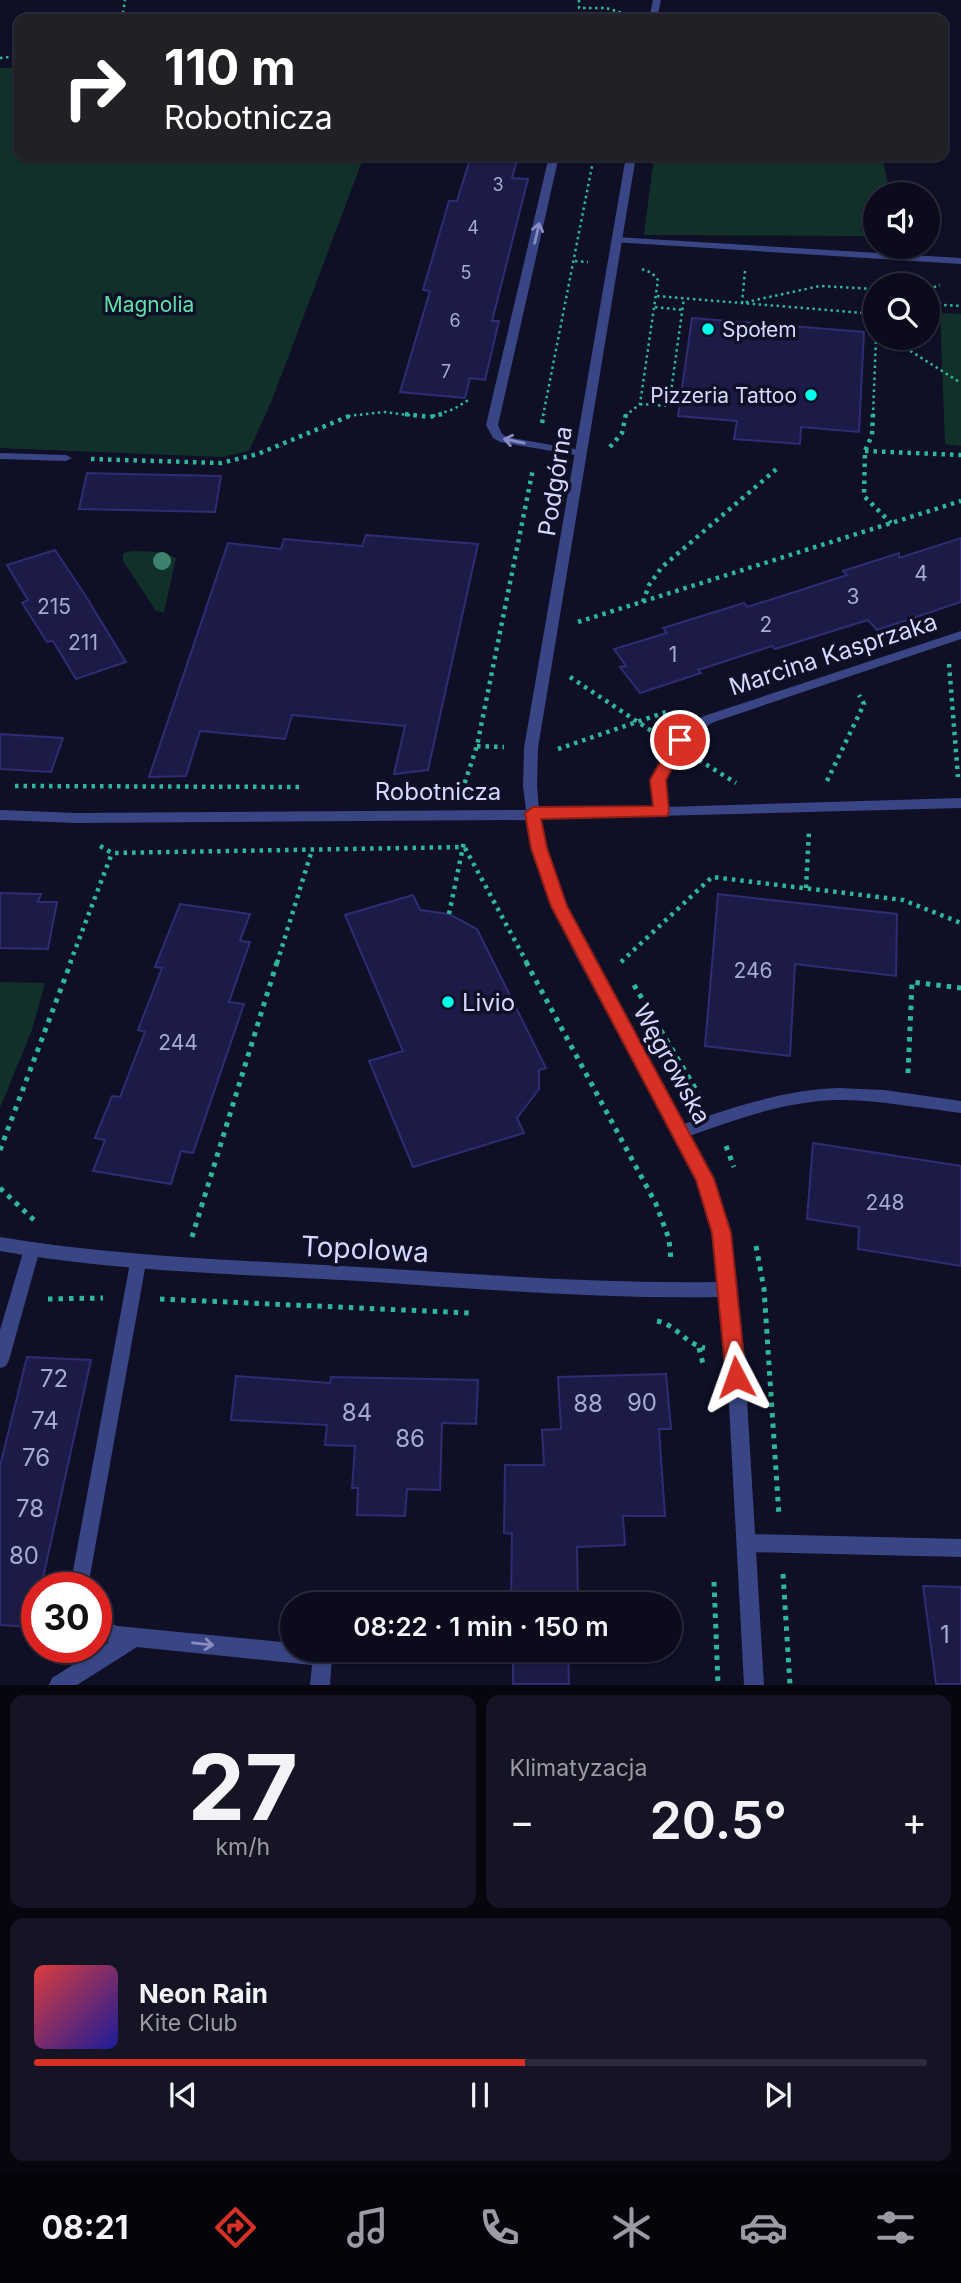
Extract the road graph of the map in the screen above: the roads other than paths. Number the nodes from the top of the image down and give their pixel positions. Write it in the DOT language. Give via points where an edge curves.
graph roads {
  1 [pos="553,161"];
  2 [pos="630,161"];
  3 [pos="616,240"];
  4 [pos="863,254"];
  5 [pos="937,259"];
  6 [pos="961,261"];
  7 [pos="581,453"];
  8 [pos="0,456"];
  9 [pos="66,458"];
  10 [pos="961,635"];
  11 [pos="961,803"];
  12 [pos="661,812"];
  13 [pos="533,813"];
  14 [pos="0,815"];
  15 [pos="961,1107"];
  16 [pos="681,1132"];
  17 [pos="0,1244"];
  18 [pos="32,1250"];
  19 [pos="138,1263"];
  20 [pos="728,1289"];
  21 [pos="0,1360"];
  22 [pos="746,1543"];
  23 [pos="961,1548"];
  24 [pos="82,1572"];
  25 [pos="112,1633"];
  26 [pos="136,1636"];
  27 [pos="59,1685"];
  28 [pos="320,1685"];
  29 [pos="754,1685"];
  7 -- 1 [label="street, one-way" via="504,440 492,425"];
  2 -- 3 [label="street, Podgórna"];
  3 -- 4 [label="street"];
  3 -- 7 [label="street, Podgórna"];
  5 -- 6 [label="street"];
  7 -- 13 [label="street, Podgórna" via="531,748"];
  8 -- 9 [label="street"];
  10 -- 12 [label="street, Marcina Kasprzaka" via="692,727 658,780"];
  11 -- 12 [label="street, Robotnicza"];
  12 -- 13 [label="street, Robotnicza"];
  13 -- 14 [label="street, Robotnicza"];
  13 -- 16 [label="street, Węgrowska" via="539,848 559,906"];
  15 -- 16 [label="street" via="860,1095 815,1096"];
  16 -- 20 [label="street, Węgrowska" via="716,1212"];
  17 -- 18 [label="street, Topolowa"];
  18 -- 19 [label="street, Topolowa"];
  18 -- 21 [label="street"];
  19 -- 20 [label="street, Topolowa" via="668,1291"];
  19 -- 24 [label="street"];
  20 -- 22 [label="street, Węgrowska"];
  22 -- 23 [label="street"];
  22 -- 29 [label="street, Węgrowska"];
  25 -- 26 [label="street"];
  26 -- 27 [label="street"];
  26 -- 28 [label="street, one-way" via="322,1656"];
}
